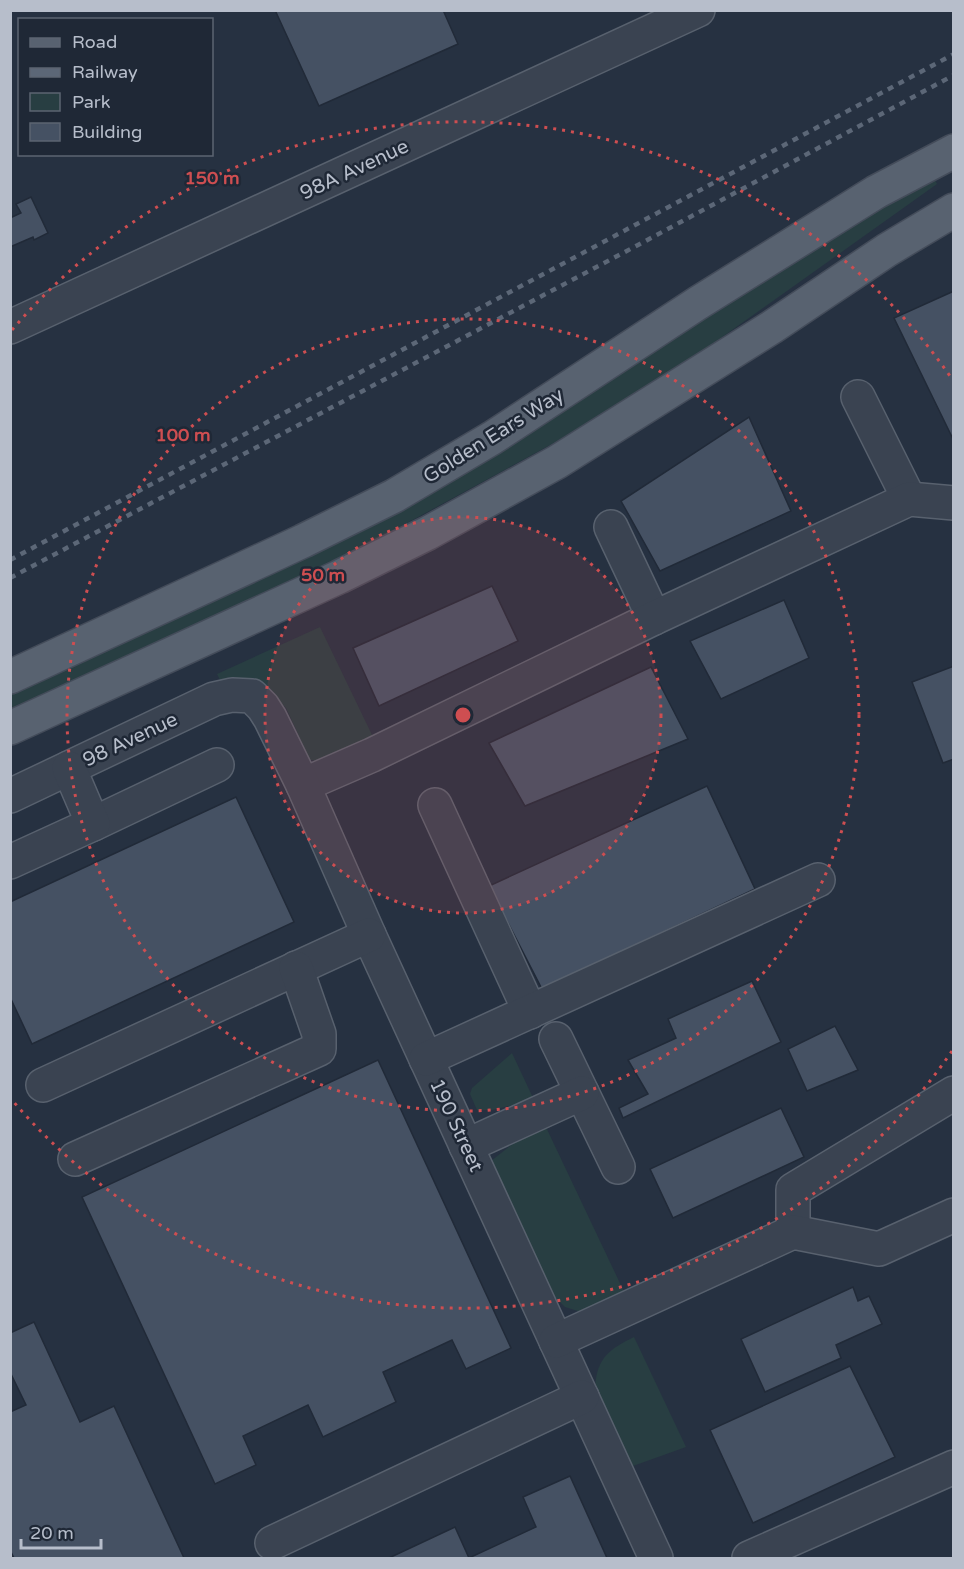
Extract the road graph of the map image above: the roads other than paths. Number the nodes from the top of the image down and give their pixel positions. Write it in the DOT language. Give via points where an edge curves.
graph roads {
  1 [pos="698,10"];
  2 [pos="954,151"];
  3 [pos="954,210"];
  4 [pos="10,327"];
  5 [pos="858,397"];
  6 [pos="909,499"];
  7 [pos="954,503"];
  8 [pos="611,527"];
  9 [pos="654,618"];
  10 [pos="10,676"];
  11 [pos="252,696"];
  12 [pos="10,728"];
  13 [pos="217,765"];
  14 [pos="69,768"];
  15 [pos="303,785"];
  16 [pos="10,796"];
  17 [pos="435,805"];
  18 [pos="93,824"];
  19 [pos="10,862"];
  20 [pos="818,880"];
  21 [pos="369,935"];
  22 [pos="296,968"];
  23 [pos="530,1012"];
  24 [pos="556,1039"];
  25 [pos="426,1059"];
  26 [pos="43,1085"];
  27 [pos="954,1093"];
  28 [pos="582,1094"];
  29 [pos="466,1146"];
  30 [pos="75,1159"];
  31 [pos="618,1167"];
  32 [pos="954,1215"];
  33 [pos="793,1232"];
  34 [pos="556,1341"];
  35 [pos="582,1396"];
  36 [pos="954,1467"];
  37 [pos="272,1543"];
  38 [pos="656,1558"];
  39 [pos="749,1558"];
  1 -- 4 [label="street, 98A Avenue"];
  2 -- 10 [label="main road, Golden Ears Way" via="848,209 492,438 394,496"];
  3 -- 12 [label="main road" via="547,468 359,567"];
  5 -- 6 [label="street"];
  6 -- 7 [label="street"];
  6 -- 9 [label="street"];
  8 -- 9 [label="street"];
  9 -- 15 [label="street"];
  11 -- 14 [label="street, 98 Avenue" via="214,699"];
  11 -- 15 [label="street, 190 Street" via="270,718"];
  13 -- 18 [label="street"];
  14 -- 16 [label="street, 98 Avenue"];
  14 -- 18 [label="street"];
  15 -- 21 [label="street, 190 Street"];
  17 -- 23 [label="street"];
  18 -- 19 [label="street"];
  20 -- 23 [label="street"];
  21 -- 22 [label="street"];
  21 -- 25 [label="street, 190 Street"];
  22 -- 26 [label="street"];
  22 -- 30 [label="street" via="319,1034 320,1049"];
  23 -- 25 [label="street"];
  24 -- 28 [label="street"];
  25 -- 29 [label="street, 190 Street"];
  27 -- 33 [label="street" via="793,1190"];
  28 -- 29 [label="street"];
  28 -- 31 [label="street"];
  29 -- 34 [label="street, 190 Street"];
  32 -- 33 [label="street" via="879,1250"];
  33 -- 34 [label="street"];
  34 -- 35 [label="street, 190 Street"];
  35 -- 37 [label="street"];
  35 -- 38 [label="street, 190 Street"];
  36 -- 39 [label="street"];
}
